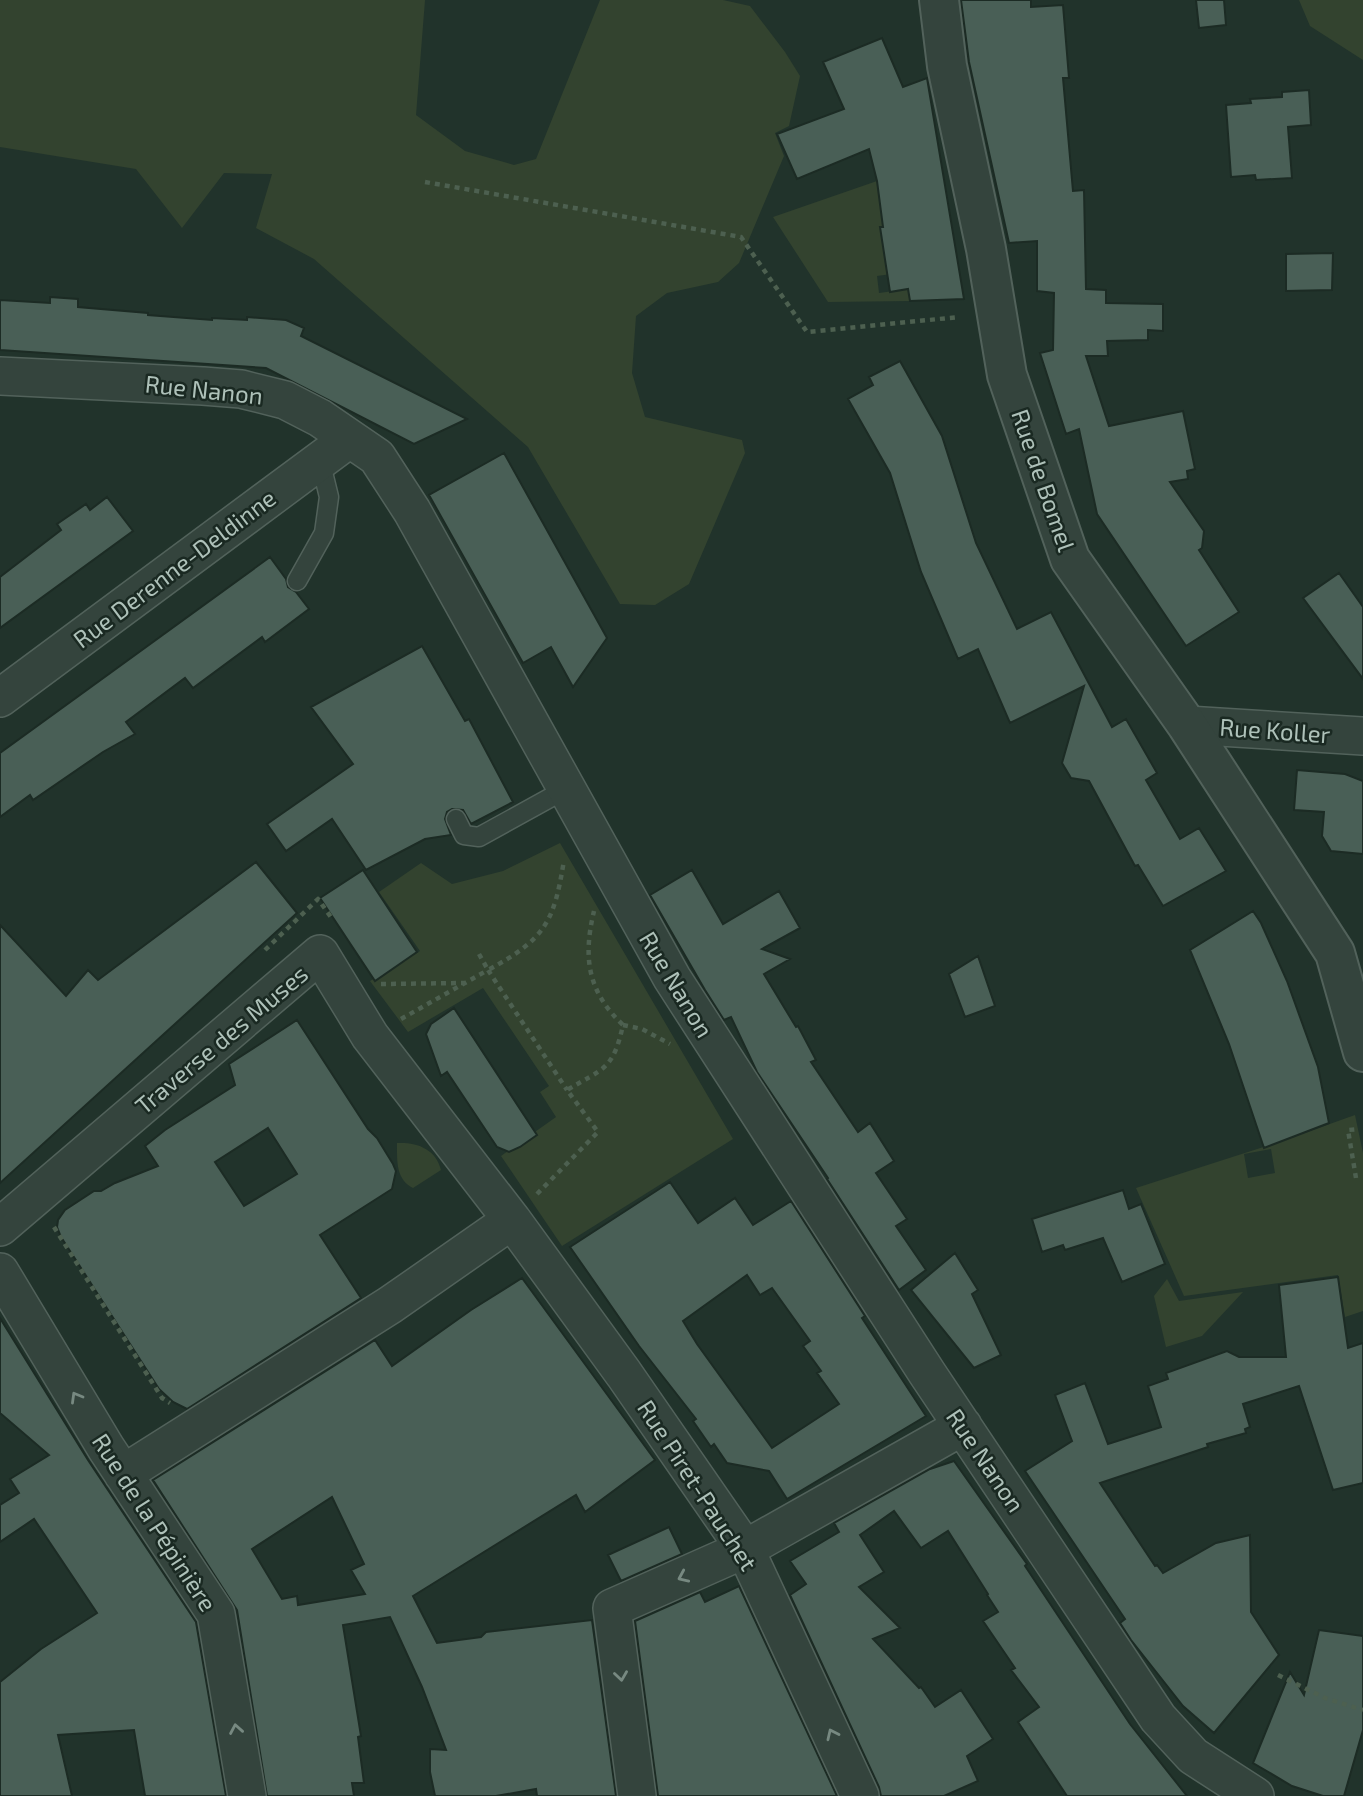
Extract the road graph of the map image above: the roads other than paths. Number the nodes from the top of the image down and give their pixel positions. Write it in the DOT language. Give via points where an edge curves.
graph roads {
  1 [pos="939,0"];
  2 [pos="0,376"];
  3 [pos="349,439"];
  4 [pos="320,460"];
  5 [pos="297,581"];
  6 [pos="0,698"];
  7 [pos="1187,725"];
  8 [pos="1363,736"];
  9 [pos="573,802"];
  10 [pos="456,819"];
  11 [pos="1363,1052"];
  12 [pos="512,1220"];
  13 [pos="0,1227"];
  14 [pos="545,1267"];
  15 [pos="0,1272"];
  16 [pos="963,1426"];
  17 [pos="124,1474"];
  18 [pos="746,1549"];
  19 [pos="247,1796"];
  20 [pos="637,1796"];
  21 [pos="860,1796"];
  22 [pos="1255,1796"];
  1 -- 7 [label="street, Rue de Bomel" via="947,66 1007,375 1070,559"];
  2 -- 3 [label="street, Rue Nanon" via="241,389 285,400"];
  3 -- 4 [label="street, Rue Derenne-Deldinne"];
  3 -- 9 [label="street, Rue Nanon" via="377,457 411,511"];
  4 -- 5 [label="lane" via="329,497 324,533"];
  4 -- 6 [label="street, Rue Derenne-Deldinne"];
  7 -- 8 [label="street, Rue Koller"];
  7 -- 11 [label="street, Rue de Bomel" via="1335,953"];
  9 -- 10 [label="lane" via="479,837 464,835"];
  9 -- 16 [label="street, Rue Nanon" via="671,978"];
  12 -- 13 [label="street, Traverse des Muses" via="370,1036 320,954"];
  12 -- 14 [label="street, Traverse des Muses"];
  12 -- 17 [label="street" via="390,1305"];
  14 -- 18 [label="street, Rue Piret-Pauchet"];
  17 -- 15 [label="street, Rue de la Pépinière, one-way"];
  16 -- 18 [label="street"];
  16 -- 22 [label="street, Rue Nanon" via="1158,1718 1193,1756"];
  19 -- 17 [label="street, Rue de la Pépinière, one-way" via="216,1614"];
  18 -- 20 [label="street, one-way" via="612,1608"];
  21 -- 18 [label="street, Rue Piret-Pauchet, one-way"];
}
